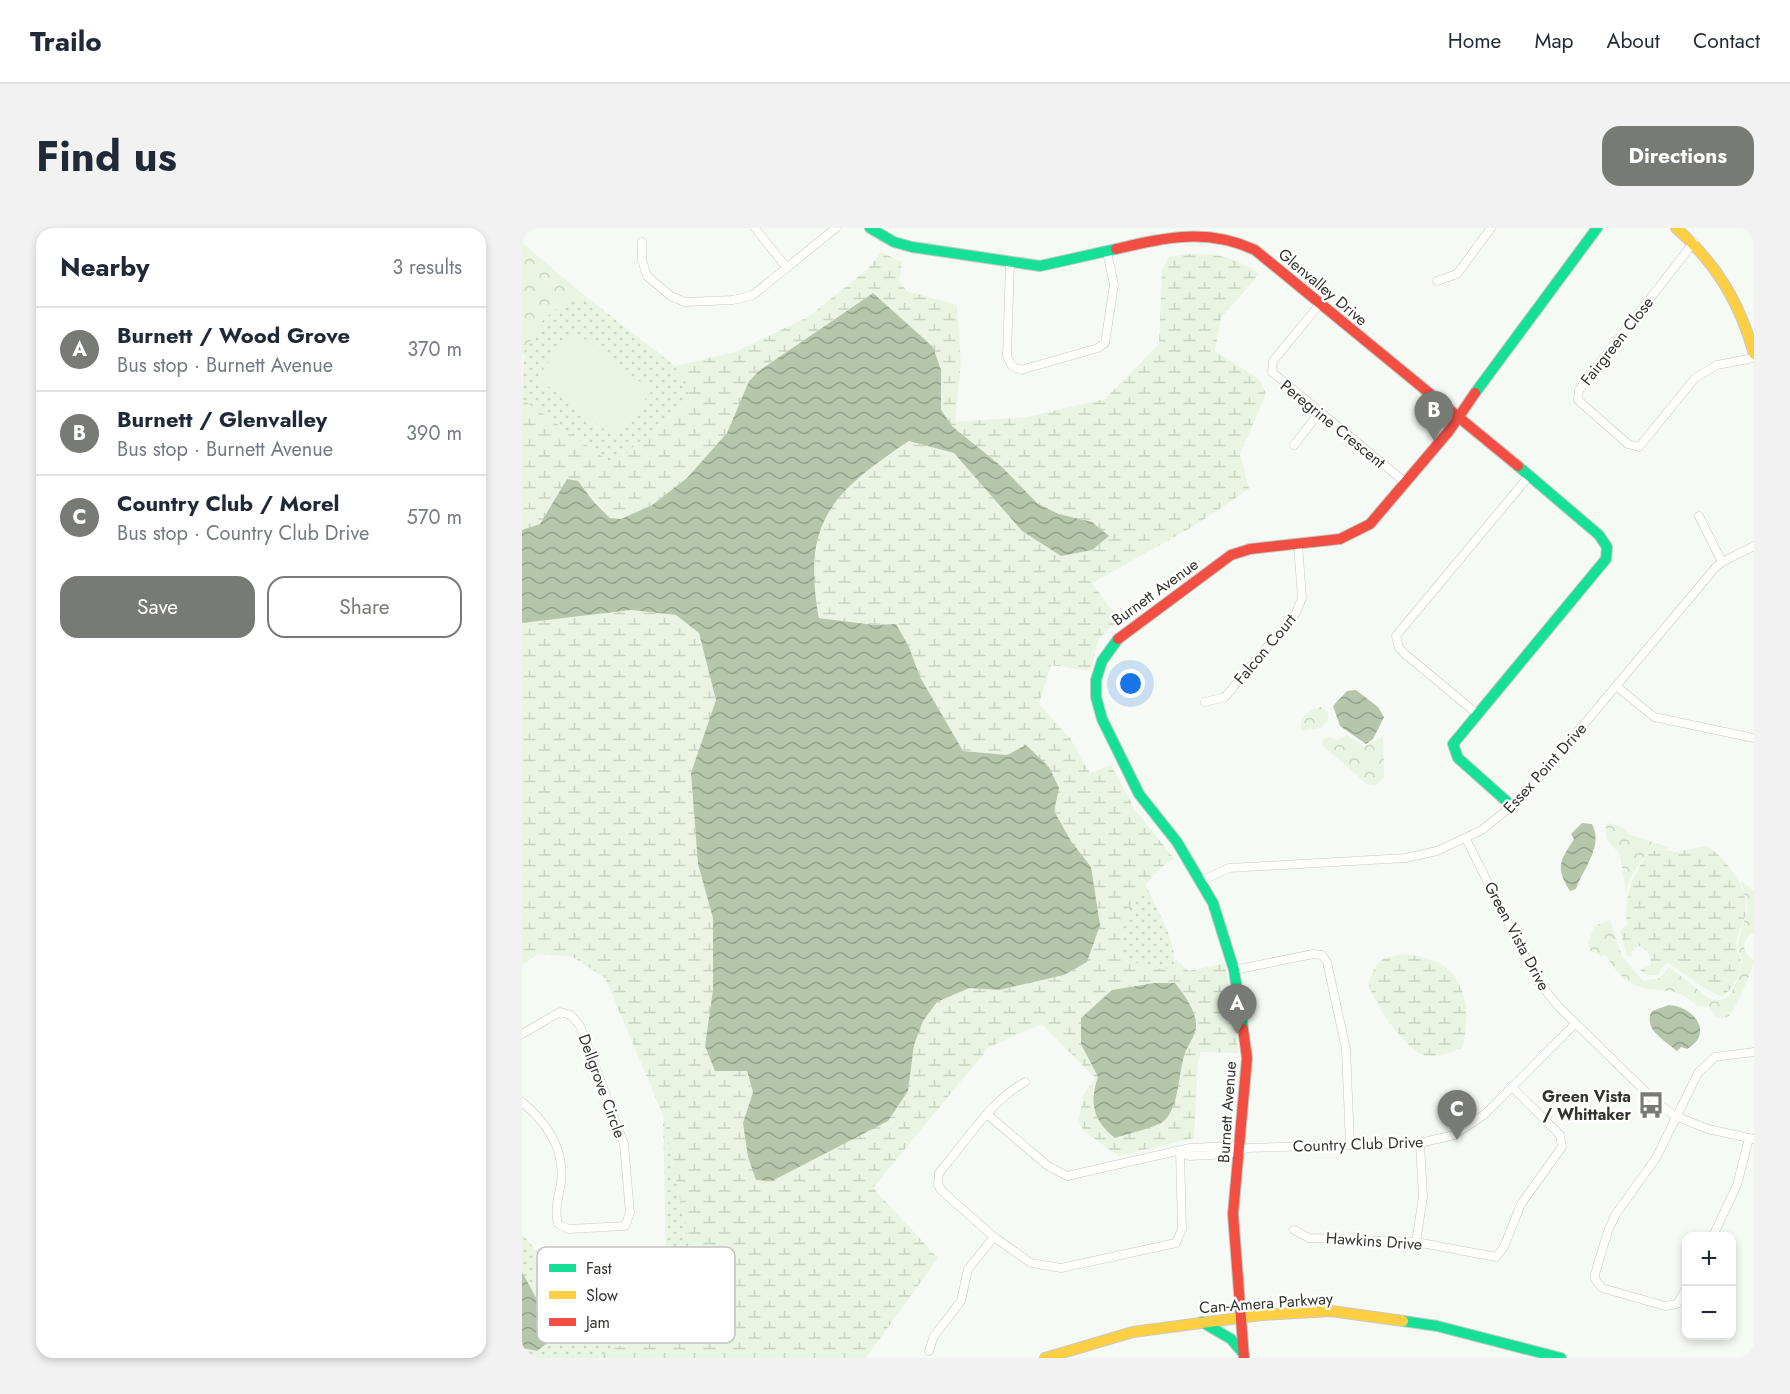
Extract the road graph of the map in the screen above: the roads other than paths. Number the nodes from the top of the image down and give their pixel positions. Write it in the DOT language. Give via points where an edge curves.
graph roads {
  1 [pos="755,228"];
  2 [pos="836,228"];
  3 [pos="870,228"];
  4 [pos="1491,228"];
  5 [pos="1597,228"];
  6 [pos="1676,228"];
  7 [pos="642,242"];
  8 [pos="1694,242"];
  9 [pos="1107,252"];
  10 [pos="1010,263"];
  11 [pos="787,268"];
  12 [pos="1437,281"];
  13 [pos="1320,304"];
  14 [pos="1754,356"];
  15 [pos="1319,413"];
  16 [pos="1458,416"];
  17 [pos="1294,445"];
  18 [pos="1529,476"];
  19 [pos="1406,483"];
  20 [pos="1699,516"];
  21 [pos="1298,544"];
  22 [pos="1754,546"];
  23 [pos="1722,562"];
  24 [pos="1616,686"];
  25 [pos="1205,702"];
  26 [pos="1476,712"];
  27 [pos="1754,738"];
  28 [pos="1513,807"];
  29 [pos="1466,839"];
  30 [pos="1201,881"];
  31 [pos="1234,970"];
  32 [pos="1575,1023"];
  33 [pos="522,1034"];
  34 [pos="1754,1052"];
  35 [pos="1025,1082"];
  36 [pos="1512,1087"];
  37 [pos="522,1101"];
  38 [pos="988,1115"];
  39 [pos="1676,1116"];
  40 [pos="1752,1139"];
  41 [pos="1420,1143"];
  42 [pos="1350,1145"];
  43 [pos="1241,1149"];
  44 [pos="1180,1152"];
  45 [pos="1294,1230"];
  46 [pos="1715,1232"];
  47 [pos="994,1236"];
  48 [pos="1416,1242"];
  49 [pos="1682,1296"];
  50 [pos="1241,1317"];
  51 [pos="1202,1322"];
  52 [pos="929,1351"];
  53 [pos="1244,1355"];
  54 [pos="1045,1358"];
  55 [pos="1561,1358"];
  1 -- 11 [label="street"];
  2 -- 11 [label="street"];
  3 -- 10 [label="street, Glenvalley Drive" via="912,247"];
  4 -- 12 [label="street" via="1457,274"];
  5 -- 16 [label="street, Burnett Avenue"];
  6 -- 8 [label="street"];
  7 -- 11 [label="street" via="646,276 685,302 744,299"];
  8 -- 14 [label="street" via="1735,299"];
  8 -- 14 [label="street, Fairgreen Close" via="1579,390 1578,400 1628,444 1639,447 1695,378 1717,365"];
  9 -- 10 [label="street, Glenvalley Drive" via="1040,266"];
  9 -- 10 [label="street" via="1114,285 1105,343 1021,370 1012,366 1007,356"];
  9 -- 13 [label="street, Glenvalley Drive" via="1187,232 1217,233 1255,250"];
  13 -- 15 [label="street, Peregrine Crescent" via="1271,366 1275,378"];
  13 -- 16 [label="street, Glenvalley Drive"];
  15 -- 17 [label="street"];
  15 -- 19 [label="street, Peregrine Crescent"];
  16 -- 18 [label="street, Glenvalley Drive"];
  16 -- 19 [label="street, Burnett Avenue"];
  18 -- 26 [label="street, Glenvalley Drive" via="1599,535 1608,552"];
  18 -- 26 [label="street" via="1396,636 1399,648"];
  19 -- 21 [label="street, Burnett Avenue" via="1362,530 1340,539"];
  20 -- 23 [label="street"];
  21 -- 25 [label="street, Falcon Court" via="1302,598 1296,613 1225,697"];
  21 -- 30 [label="street, Burnett Avenue" via="1231,555 1123,632 1107,650 1096,680 1102,719 1139,794 1177,842"];
  22 -- 23 [label="street, Essex Point Drive"];
  23 -- 24 [label="street, Essex Point Drive"];
  24 -- 27 [label="street" via="1654,717"];
  24 -- 28 [label="street, Essex Point Drive"];
  26 -- 28 [label="street" via="1454,739 1454,754"];
  28 -- 29 [label="street, Essex Point Drive"];
  29 -- 30 [label="street, Essex Point Drive" via="1406,858 1229,868"];
  29 -- 32 [label="street, Green Vista Drive" via="1537,980"];
  30 -- 31 [label="street, Burnett Avenue" via="1220,920"];
  31 -- 42 [label="street" via="1312,954 1322,955 1327,962 1346,1049"];
  31 -- 43 [label="street, Burnett Avenue" via="1247,1058"];
  32 -- 36 [label="street, Country Club Drive"];
  32 -- 39 [label="street, Green Vista Drive" via="1656,1102"];
  33 -- 37 [label="street, Dellgrove Circle" via="560,1012 571,1015 580,1026 624,1144 630,1213 624,1226 569,1229 558,1224 561,1167 555,1140"];
  34 -- 39 [label="street" via="1721,1055 1708,1061"];
  35 -- 38 [label="street" via="1012,1089"];
  36 -- 41 [label="street, Country Club Drive" via="1470,1126 1454,1135"];
  36 -- 48 [label="street, Hawkins Drive" via="1562,1141 1559,1152 1521,1204 1500,1253 1488,1257"];
  38 -- 44 [label="street, Country Club Drive" via="1048,1166 1067,1176"];
  38 -- 47 [label="street" via="939,1173 938,1185"];
  39 -- 40 [label="street, Green Vista Drive" via="1708,1129"];
  39 -- 49 [label="street" via="1656,1158 1616,1214 1595,1279 1602,1287 1665,1306 1677,1304"];
  40 -- 46 [label="street" via="1737,1185"];
  41 -- 42 [label="street, Country Club Drive"];
  41 -- 48 [label="street" via="1423,1197"];
  42 -- 43 [label="street, Country Club Drive"];
  43 -- 44 [label="street, Country Club Drive" via="1227,1154 1190,1156"];
  43 -- 50 [label="street, Burnett Avenue" via="1233,1214"];
  44 -- 47 [label="street" via="1182,1228 1180,1238 1169,1247 1050,1268 1031,1263"];
  45 -- 48 [label="street, Hawkins Drive" via="1309,1238"];
  47 -- 52 [label="street" via="968,1269 961,1301 934,1336"];
  50 -- 51 [label="street, Can-Amera Parkway"];
  50 -- 53 [label="street, Burnett Avenue"];
  50 -- 55 [label="street, Can-Amera Parkway" via="1331,1311 1437,1326"];
  51 -- 53 [label="street" via="1232,1339"];
  51 -- 54 [label="street, Can-Amera Parkway" via="1133,1332"];
}
